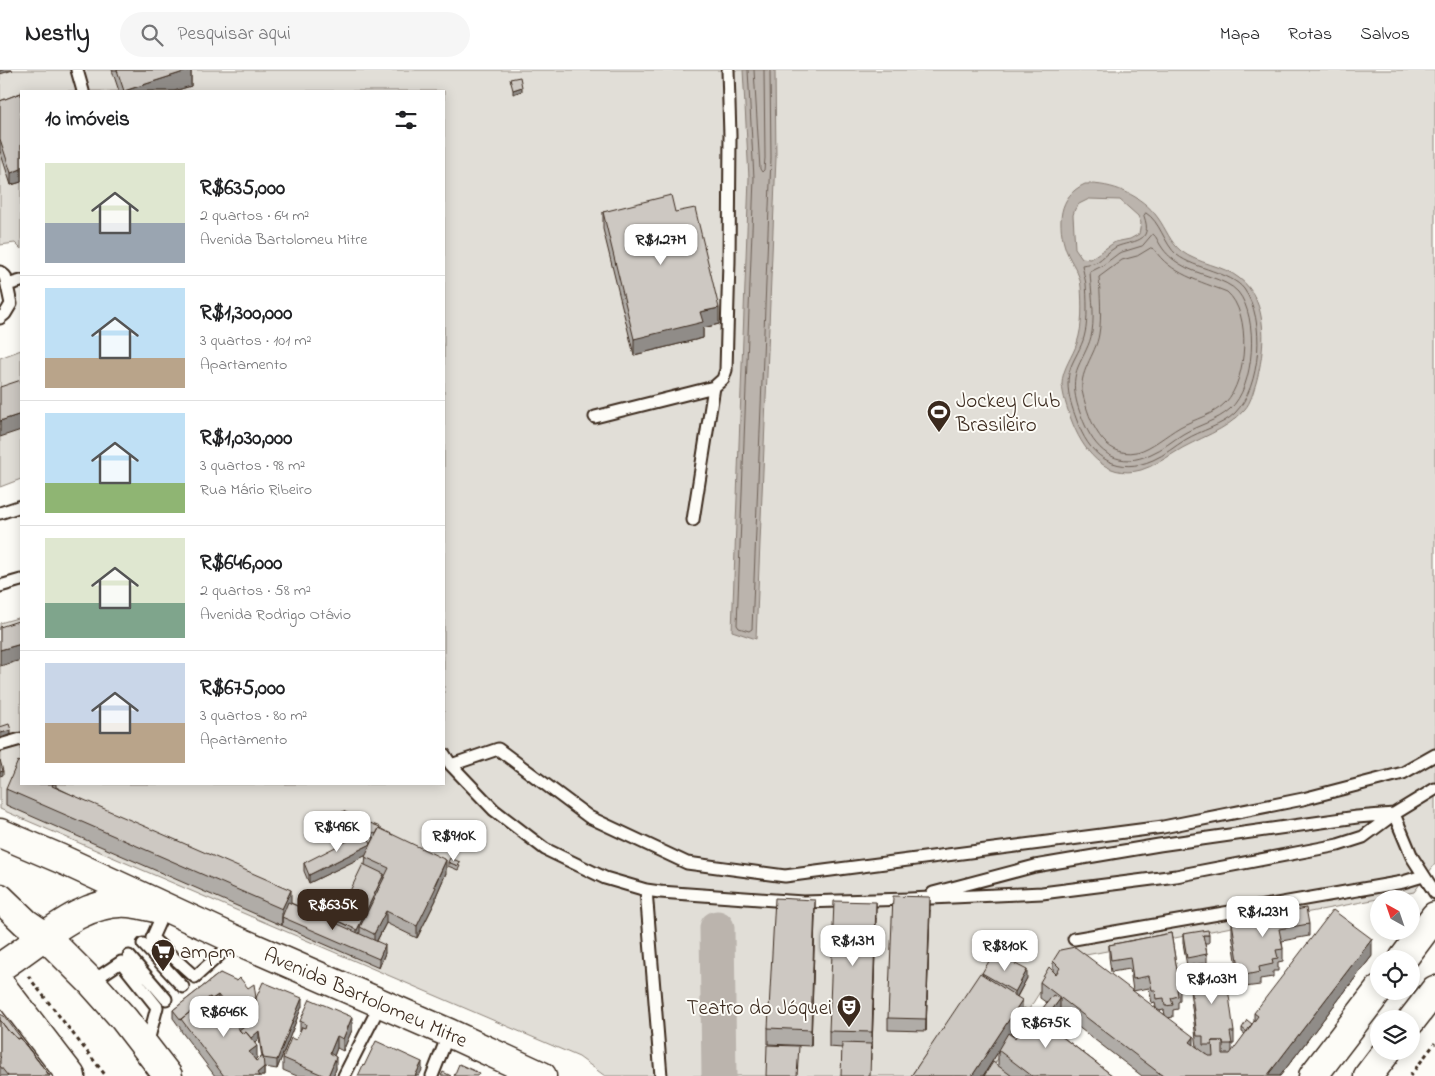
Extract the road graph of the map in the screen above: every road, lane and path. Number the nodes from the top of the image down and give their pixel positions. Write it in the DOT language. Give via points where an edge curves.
graph roads {
  1 [pos="77,70"];
  2 [pos="728,70"];
  3 [pos="83,90"];
  4 [pos="0,272"];
  5 [pos="20,281"];
  6 [pos="7,285"];
  7 [pos="0,318"];
  8 [pos="714,387"];
  9 [pos="595,417"];
  10 [pos="20,506"];
  11 [pos="0,513"];
  12 [pos="693,520"];
  13 [pos="20,580"];
  14 [pos="0,586"];
  15 [pos="20,739"];
  16 [pos="0,744"];
  17 [pos="1435,755"];
  18 [pos="445,756"];
  19 [pos="451,765"];
  20 [pos="1435,789"];
  21 [pos="1394,814"];
  22 [pos="0,833"];
  23 [pos="1423,876"];
  24 [pos="646,890"];
  25 [pos="1435,893"];
  26 [pos="0,898"];
  27 [pos="909,899"];
  28 [pos="170,910"];
  29 [pos="1435,916"];
  30 [pos="45,936"];
  31 [pos="1074,939"];
  32 [pos="236,940"];
  33 [pos="148,941"];
  34 [pos="1409,950"];
  35 [pos="125,959"];
  36 [pos="7,963"];
  37 [pos="196,977"];
  38 [pos="91,982"];
  39 [pos="0,984"];
  40 [pos="183,987"];
  41 [pos="1435,990"];
  42 [pos="166,999"];
  43 [pos="1371,1000"];
  44 [pos="381,1003"];
  45 [pos="157,1007"];
  46 [pos="1420,1010"];
  47 [pos="449,1033"];
  48 [pos="1435,1043"];
  49 [pos="146,1048"];
  50 [pos="1381,1060"];
  51 [pos="71,1076"];
  52 [pos="106,1076"];
  53 [pos="168,1076"];
  54 [pos="344,1076"];
  55 [pos="432,1076"];
  56 [pos="542,1076"];
  57 [pos="661,1076"];
  58 [pos="1313,1076"];
  59 [pos="1368,1076"];
  60 [pos="1410,1076"];
  1 -- 3 [label="lane"];
  2 -- 8 [label="lane" via="726,370 723,379"];
  4 -- 6 [label="lane" via="5,276"];
  5 -- 6 [label="lane"];
  6 -- 7 [label="lane" via="11,304"];
  8 -- 9 [label="lane"];
  8 -- 12 [label="lane"];
  10 -- 11 [label="lane"];
  13 -- 14 [label="lane"];
  15 -- 16 [label="lane"];
  17 -- 19 [label="lane" via="1403,774 1303,799 1163,827 785,876 687,863 589,817 498,748"];
  18 -- 19 [label="lane"];
  19 -- 24 [label="lane" via="494,810 545,849 605,878"];
  20 -- 21 [label="lane"];
  21 -- 23 [label="lane"];
  21 -- 27 [label="lane" via="1159,845 1035,866"];
  21 -- 27 [label="lane" via="1363,837 1338,845 1176,876 1042,893"];
  22 -- 28 [label="main road, Avenida Bartolomeu Mitre"];
  23 -- 25 [label="lane"];
  23 -- 31 [label="lane"];
  24 -- 27 [label="lane" via="803,902"];
  24 -- 57 [label="lane"];
  26 -- 30 [label="main road"];
  28 -- 30 [label="main road" via="129,903 103,905 79,913"];
  28 -- 32 [label="main road, Avenida Bartolomeu Mitre"];
  28 -- 33 [label="lane"];
  29 -- 34 [label="main road"];
  30 -- 36 [label="main road"];
  30 -- 38 [label="main road"];
  32 -- 37 [label="lane"];
  32 -- 44 [label="main road, Avenida Bartolomeu Mitre"];
  33 -- 35 [label="lane"];
  33 -- 37 [label="lane"];
  33 -- 40 [label="lane"];
  35 -- 38 [label="lane"];
  35 -- 42 [label="lane"];
  35 -- 45 [label="lane"];
  36 -- 52 [label="path"];
  37 -- 40 [label="lane"];
  38 -- 49 [label="main road"];
  39 -- 51 [label="main road"];
  40 -- 42 [label="lane"];
  41 -- 46 [label="main road"];
  42 -- 45 [label="lane"];
  43 -- 58 [label="main road"];
  44 -- 47 [label="main road, Avenida Bartolomeu Mitre"];
  44 -- 54 [label="lane"];
  45 -- 49 [label="lane"];
  47 -- 55 [label="lane"];
  47 -- 56 [label="main road, Avenida Bartolomeu Mitre"];
  48 -- 60 [label="path"];
  49 -- 53 [label="main road"];
  50 -- 59 [label="main road"];
}
